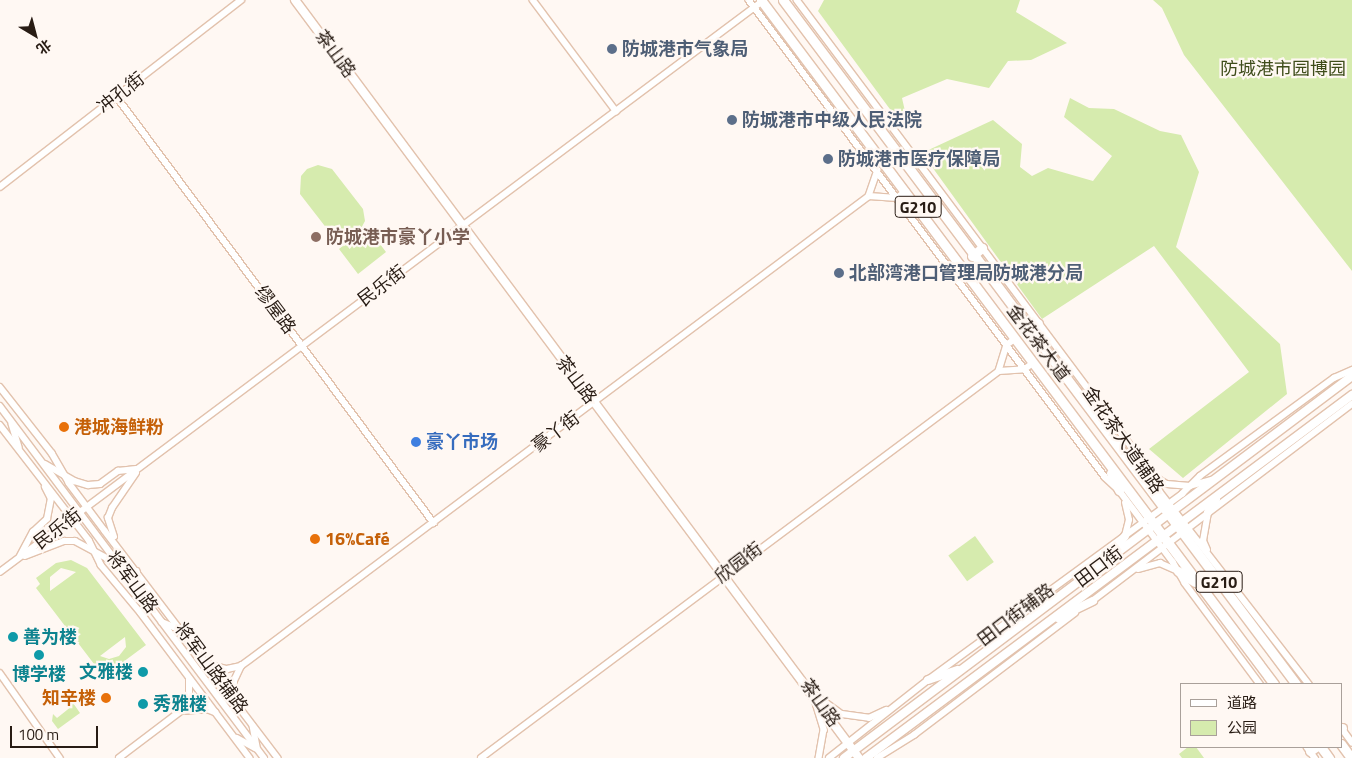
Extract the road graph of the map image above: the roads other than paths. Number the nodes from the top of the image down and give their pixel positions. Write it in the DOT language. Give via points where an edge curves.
graph roads {
  1 [pos="241,0"];
  2 [pos="295,0"];
  3 [pos="533,0"];
  4 [pos="749,0"];
  5 [pos="783,0"];
  6 [pos="797,0"];
  7 [pos="761,2"];
  8 [pos="117,97"];
  9 [pos="616,111"];
  10 [pos="908,149"];
  11 [pos="898,156"];
  12 [pos="886,165"];
  13 [pos="877,171"];
  14 [pos="0,187"];
  15 [pos="906,191"];
  16 [pos="869,196"];
  17 [pos="897,198"];
  18 [pos="463,226"];
  19 [pos="982,248"];
  20 [pos="972,256"];
  21 [pos="1038,322"];
  22 [pos="1028,330"];
  23 [pos="1016,339"];
  24 [pos="302,346"];
  25 [pos="1007,346"];
  26 [pos="1034,363"];
  27 [pos="1025,369"];
  28 [pos="1352,370"];
  29 [pos="999,371"];
  30 [pos="1352,376"];
  31 [pos="0,387"];
  32 [pos="1352,395"];
  33 [pos="594,403"];
  34 [pos="1352,404"];
  35 [pos="0,406"];
  36 [pos="1331,415"];
  37 [pos="11,420"];
  38 [pos="0,424"];
  39 [pos="1255,436"];
  40 [pos="1260,443"];
  41 [pos="1118,448"];
  42 [pos="21,453"];
  43 [pos="1102,454"];
  44 [pos="43,463"];
  45 [pos="138,469"];
  46 [pos="1152,474"];
  47 [pos="65,476"];
  48 [pos="1213,479"];
  49 [pos="43,481"];
  50 [pos="1190,486"];
  51 [pos="1119,490"];
  52 [pos="1223,490"];
  53 [pos="87,507"];
  54 [pos="1169,509"];
  55 [pos="80,512"];
  56 [pos="1208,512"];
  57 [pos="73,518"];
  58 [pos="434,522"];
  59 [pos="1149,524"];
  60 [pos="1182,527"];
  61 [pos="1125,536"];
  62 [pos="114,539"];
  63 [pos="1162,541"];
  64 [pos="94,551"];
  65 [pos="19,558"];
  66 [pos="1211,559"];
  67 [pos="1104,563"];
  68 [pos="120,565"];
  69 [pos="136,569"];
  70 [pos="1134,571"];
  71 [pos="0,572"];
  72 [pos="1178,572"];
  73 [pos="723,575"];
  74 [pos="1201,587"];
  75 [pos="142,595"];
  76 [pos="1093,601"];
  77 [pos="162,622"];
  78 [pos="1043,626"];
  79 [pos="183,631"];
  80 [pos="165,645"];
  81 [pos="208,664"];
  82 [pos="241,666"];
  83 [pos="966,666"];
  84 [pos="0,673"];
  85 [pos="189,676"];
  86 [pos="928,680"];
  87 [pos="1259,683"];
  88 [pos="1273,683"];
  89 [pos="1295,683"];
  90 [pos="1308,683"];
  91 [pos="814,694"];
  92 [pos="234,699"];
  93 [pos="891,708"];
  94 [pos="181,711"];
  95 [pos="215,712"];
  96 [pos="252,723"];
  97 [pos="1342,729"];
  98 [pos="234,737"];
  99 [pos="1352,742"];
  100 [pos="849,744"];
  101 [pos="1342,745"];
  102 [pos="1322,748"];
  103 [pos="257,749"];
  104 [pos="854,751"];
  105 [pos="60,758"];
  106 [pos="118,758"];
  107 [pos="250,758"];
  108 [pos="264,758"];
  109 [pos="278,758"];
  110 [pos="481,758"];
  111 [pos="819,758"];
  112 [pos="829,758"];
  113 [pos="844,758"];
  114 [pos="859,758"];
  115 [pos="866,758"];
  116 [pos="877,758"];
  117 [pos="1330,758"];
  118 [pos="1352,758"];
  1 -- 8 [label="street, 冲孔街"];
  2 -- 18 [label="main road, 茶山路"];
  3 -- 9 [label="street"];
  4 -- 7 [label="street, 金花茶大道辅路"];
  5 -- 11 [label="highway, 金花茶大道 / G210"];
  6 -- 10 [label="street, 金花茶大道辅路"];
  7 -- 9 [label="street, 民乐街"];
  7 -- 12 [label="highway, 金花茶大道 / G210"];
  7 -- 13 [label="street, 金花茶大道辅路"];
  8 -- 14 [label="street, 冲孔街"];
  8 -- 24 [label="street, 缪屋路"];
  9 -- 18 [label="street, 民乐街"];
  10 -- 11 [label="street"];
  10 -- 19 [label="street, 金花茶大道辅路"];
  11 -- 20 [label="highway, 金花茶大道 / G210"];
  12 -- 13 [label="street"];
  12 -- 15 [label="highway, 金花茶大道 / G210"];
  13 -- 16 [label="street"];
  13 -- 17 [label="street, 金花茶大道辅路"];
  15 -- 17 [label="street"];
  15 -- 23 [label="highway, 金花茶大道 / G210"];
  16 -- 17 [label="street"];
  16 -- 33 [label="street, 豪丫街"];
  17 -- 25 [label="street, 金花茶大道辅路"];
  18 -- 24 [label="street, 民乐街"];
  18 -- 33 [label="main road, 茶山路"];
  19 -- 20 [label="highway"];
  19 -- 21 [label="street, 金花茶大道辅路"];
  20 -- 22 [label="highway, 金花茶大道 / G210"];
  21 -- 22 [label="highway"];
  21 -- 46 [label="street, 金花茶大道辅路"];
  22 -- 41 [label="highway, 金花茶大道 / G210"];
  23 -- 25 [label="street"];
  23 -- 26 [label="highway, 金花茶大道 / G210"];
  24 -- 45 [label="street, 民乐街"];
  24 -- 58 [label="street, 缪屋路"];
  25 -- 27 [label="street, 金花茶大道辅路"];
  25 -- 29 [label="street"];
  26 -- 27 [label="street"];
  26 -- 43 [label="highway, 金花茶大道 / G210"];
  27 -- 29 [label="street"];
  27 -- 51 [label="street, 金花茶大道辅路" via="1105,477"];
  28 -- 39 [label="street" via="1334,378"];
  29 -- 73 [label="street, 欣园街"];
  30 -- 40 [label="main road, 田口街"];
  31 -- 47 [label="street, 将军山路辅路" via="52,453"];
  32 -- 36 [label="main road, 田口街"];
  33 -- 58 [label="street, 豪丫街"];
  33 -- 73 [label="main road, 茶山路"];
  34 -- 36 [label="street"];
  35 -- 37 [label="street, 将军山路"];
  36 -- 52 [label="main road, 田口街"];
  36 -- 56 [label="street"];
  37 -- 42 [label="street"];
  37 -- 44 [label="street, 将军山路"];
  38 -- 42 [label="street, 将军山路辅路"];
  39 -- 40 [label="main road"];
  39 -- 50 [label="street"];
  40 -- 48 [label="main road, 田口街"];
  41 -- 46 [label="highway"];
  41 -- 54 [label="highway, 金花茶大道 / G210"];
  42 -- 49 [label="street, 将军山路辅路"];
  43 -- 51 [label="highway"];
  43 -- 59 [label="highway, 金花茶大道 / G210"];
  44 -- 47 [label="street"];
  44 -- 55 [label="street, 将军山路"];
  45 -- 47 [label="street" via="118,471 100,484 88,485"];
  45 -- 53 [label="street, 民乐街"];
  45 -- 62 [label="street" via="108,518"];
  46 -- 50 [label="street" via="1167,484"];
  46 -- 54 [label="street, 金花茶大道辅路"];
  47 -- 53 [label="street, 将军山路辅路"];
  48 -- 50 [label="street"];
  48 -- 54 [label="main road, 田口街"];
  49 -- 57 [label="street, 将军山路辅路"];
  49 -- 65 [label="street" via="51,499 51,508 47,519 33,532"];
  50 -- 54 [label="street"];
  51 -- 59 [label="street, 金花茶大道辅路"];
  51 -- 61 [label="street" via="1129,510"];
  52 -- 56 [label="main road"];
  52 -- 60 [label="main road, 田口街"];
  53 -- 55 [label="street, 民乐街"];
  53 -- 62 [label="street, 将军山路辅路"];
  54 -- 59 [label="main road, 田口街"];
  54 -- 60 [label="highway, 金花茶大道 / G210"];
  55 -- 57 [label="street, 民乐街"];
  55 -- 68 [label="street, 将军山路"];
  56 -- 60 [label="street"];
  56 -- 66 [label="street" via="1203,541"];
  57 -- 64 [label="street, 将军山路辅路"];
  57 -- 65 [label="street, 民乐街"];
  58 -- 82 [label="street, 豪丫街"];
  59 -- 61 [label="street, 田口街辅路"];
  59 -- 63 [label="highway, 金花茶大道 / G210"];
  59 -- 67 [label="main road, 田口街"];
  60 -- 63 [label="main road, 田口街"];
  60 -- 66 [label="street"];
  60 -- 89 [label="highway, 金花茶大道 / G210"];
  61 -- 67 [label="main road"];
  61 -- 86 [label="street, 田口街辅路"];
  62 -- 69 [label="street, 将军山路辅路"];
  63 -- 70 [label="street, 田口街辅路"];
  63 -- 72 [label="street"];
  63 -- 74 [label="highway, 金花茶大道 / G210"];
  63 -- 78 [label="main road, 田口街"];
  64 -- 65 [label="street" via="75,541 64,541"];
  64 -- 68 [label="street"];
  64 -- 80 [label="street, 将军山路辅路" via="118,588"];
  65 -- 71 [label="street, 民乐街"];
  66 -- 90 [label="street" via="1227,574"];
  67 -- 83 [label="main road, 田口街"];
  68 -- 75 [label="street, 将军山路"];
  69 -- 75 [label="street"];
  69 -- 79 [label="street, 将军山路辅路"];
  70 -- 72 [label="street" via="1160,563"];
  70 -- 76 [label="street, 田口街辅路"];
  72 -- 74 [label="highway"];
  72 -- 87 [label="street"];
  73 -- 91 [label="main road, 茶山路"];
  73 -- 110 [label="street, 欣园街"];
  74 -- 88 [label="highway, 金花茶大道 / G210"];
  75 -- 77 [label="street, 将军山路"];
  76 -- 78 [label="main road"];
  76 -- 116 [label="street, 田口街辅路" via="914,735"];
  77 -- 79 [label="street"];
  77 -- 80 [label="street"];
  77 -- 103 [label="street, 将军山路"];
  78 -- 115 [label="main road, 田口街"];
  79 -- 81 [label="street, 将军山路辅路"];
  80 -- 85 [label="street, 将军山路辅路"];
  81 -- 82 [label="street" via="226,669"];
  81 -- 92 [label="street, 将军山路辅路"];
  82 -- 92 [label="street" via="234,681"];
  83 -- 86 [label="main road"];
  83 -- 104 [label="main road, 田口街"];
  84 -- 105 [label="street"];
  85 -- 94 [label="street" via="189,696"];
  85 -- 95 [label="street, 将军山路辅路"];
  86 -- 93 [label="street, 田口街辅路"];
  91 -- 93 [label="street" via="842,714 869,718"];
  91 -- 100 [label="main road, 茶山路"];
  91 -- 111 [label="street" via="824,730"];
  92 -- 96 [label="street, 将军山路辅路"];
  93 -- 100 [label="street, 田口街辅路"];
  94 -- 95 [label="street" via="207,709"];
  94 -- 106 [label="street"];
  95 -- 98 [label="street, 将军山路辅路"];
  96 -- 103 [label="street"];
  96 -- 109 [label="street, 将军山路辅路"];
  97 -- 99 [label="street"];
  98 -- 103 [label="street"];
  98 -- 107 [label="street, 将军山路辅路"];
  100 -- 104 [label="main road, 茶山路"];
  100 -- 112 [label="street, 田口街辅路"];
  101 -- 118 [label="highway"];
  102 -- 117 [label="highway"];
  103 -- 108 [label="street, 将军山路"];
  104 -- 113 [label="main road, 田口街"];
  104 -- 114 [label="main road, 茶山路"];
}
